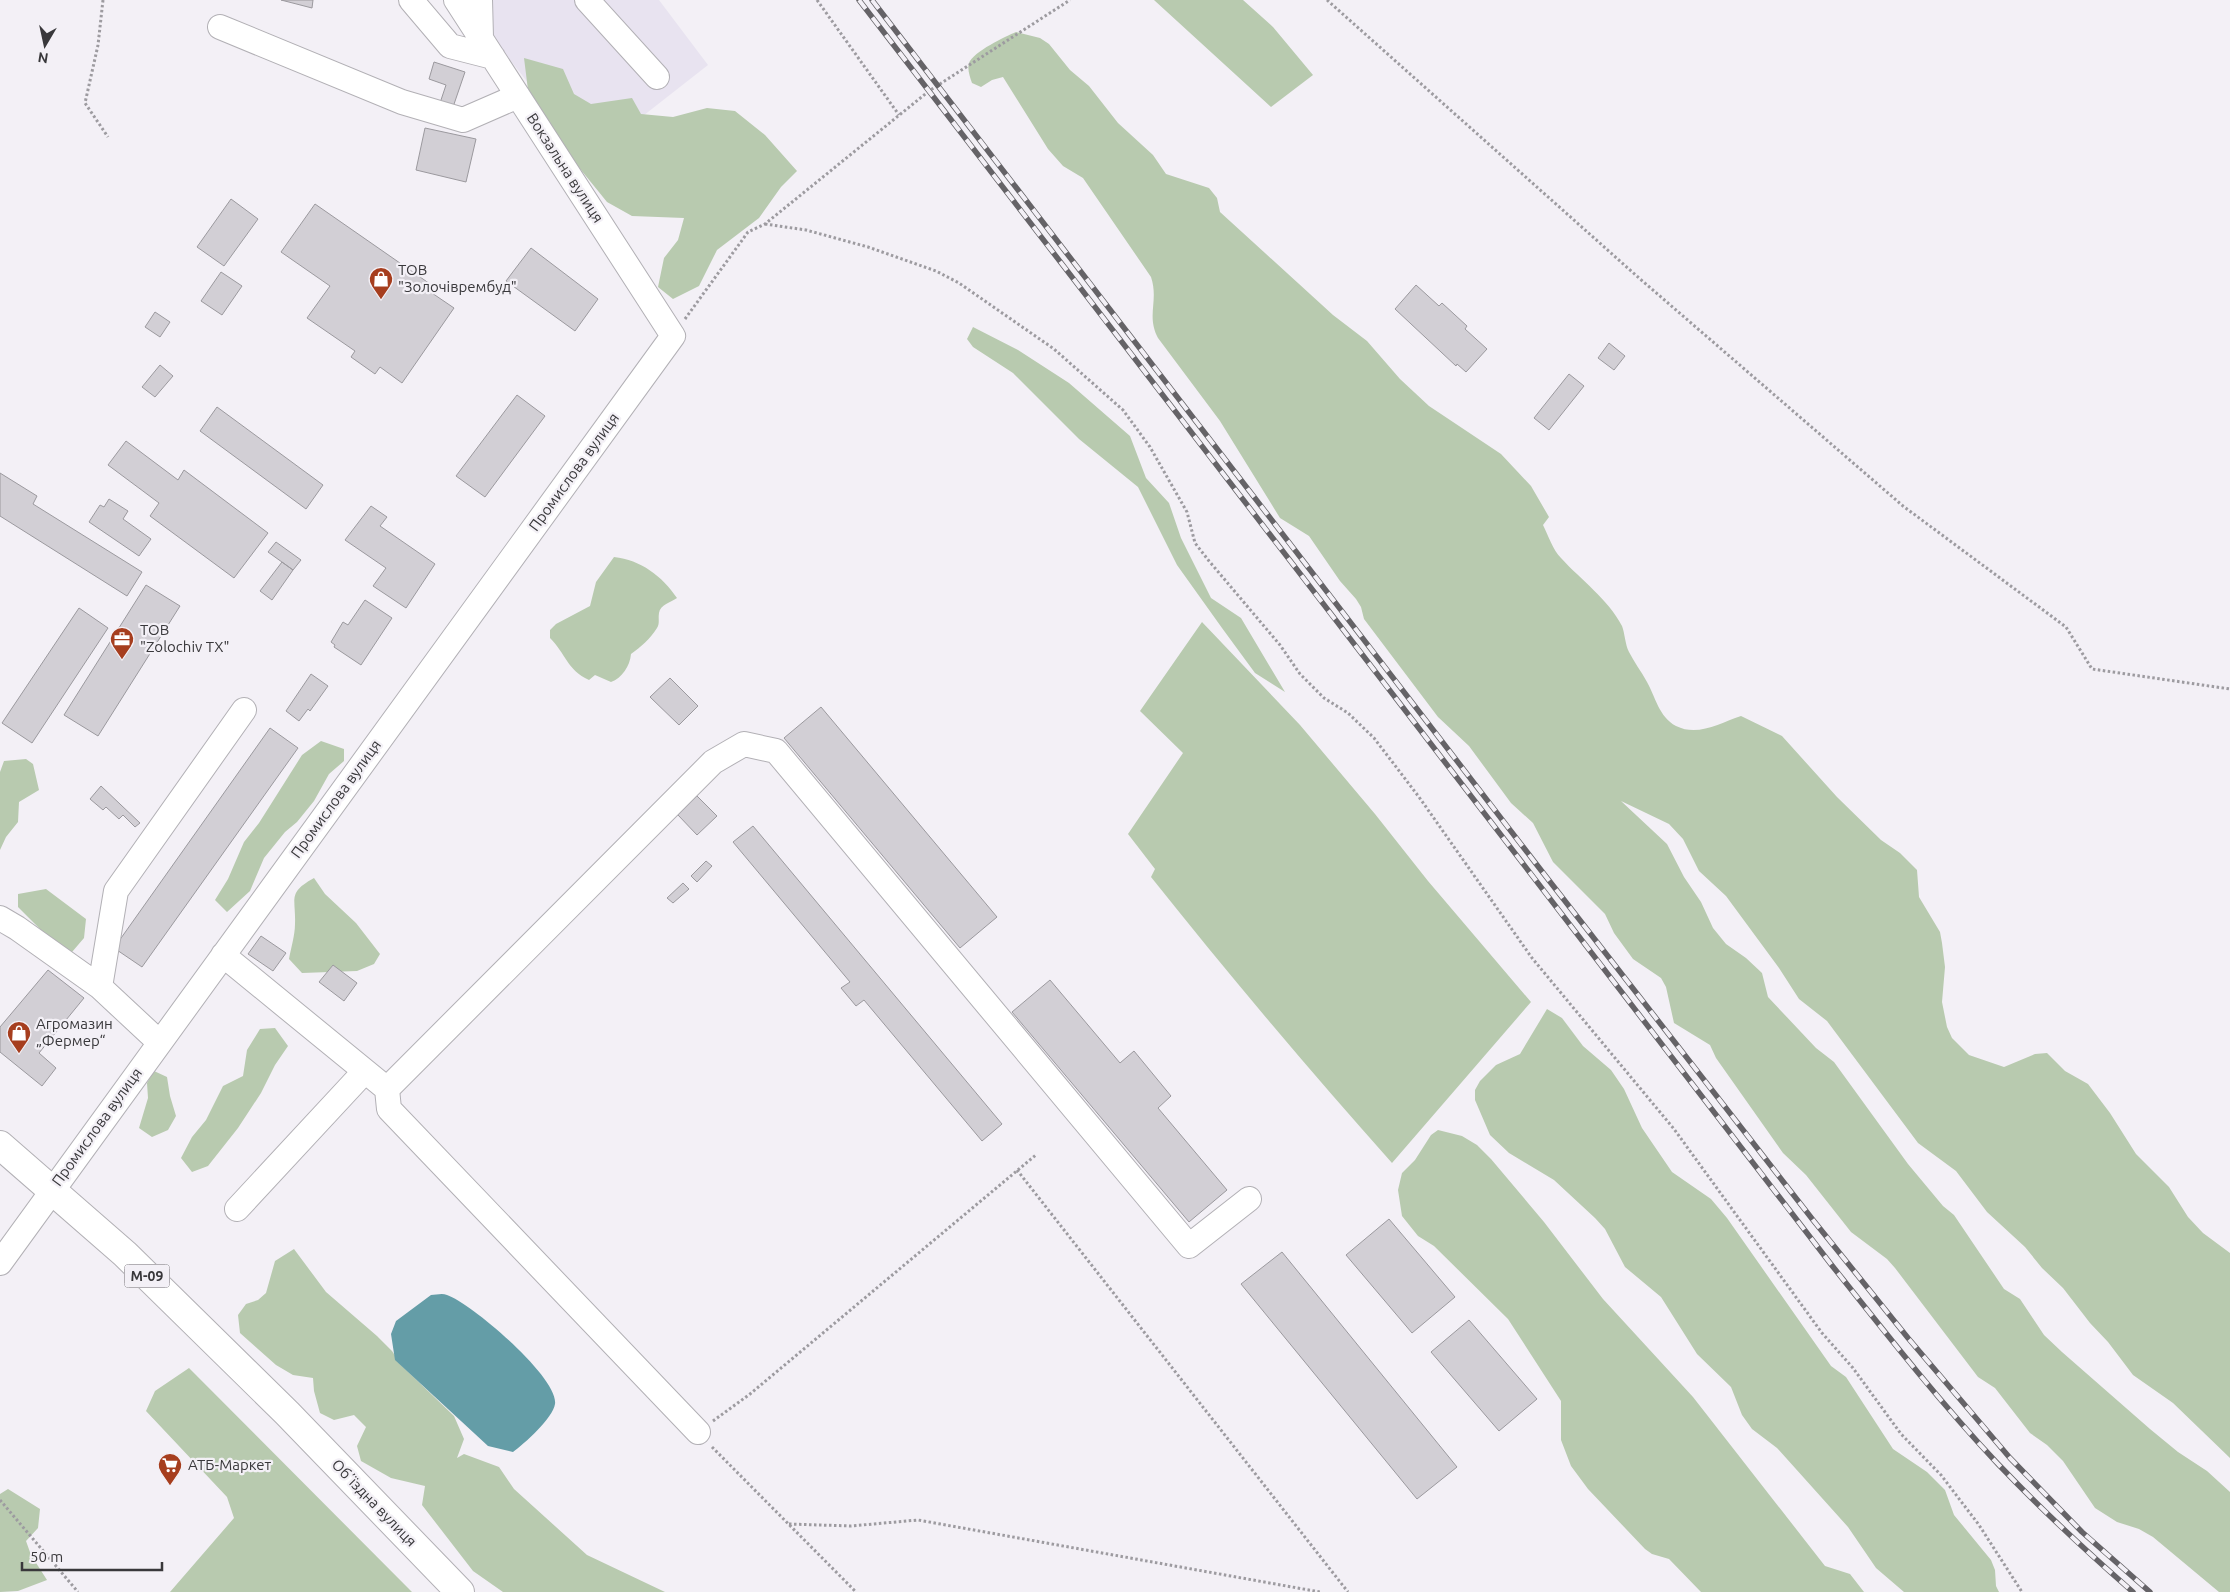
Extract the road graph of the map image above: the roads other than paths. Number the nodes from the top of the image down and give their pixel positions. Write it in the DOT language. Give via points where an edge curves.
graph roads {
  1 [pos="411,0"];
  2 [pos="456,0"];
  3 [pos="480,0"];
  4 [pos="587,0"];
  5 [pos="220,27"];
  6 [pos="480,38"];
  7 [pos="493,57"];
  8 [pos="657,77"];
  9 [pos="518,96"];
  10 [pos="673,336"];
  11 [pos="244,710"];
  12 [pos="0,918"];
  13 [pos="223,955"];
  14 [pos="100,987"];
  15 [pos="159,1042"];
  16 [pos="365,1071"];
  17 [pos="387,1089"];
  18 [pos="0,1145"];
  19 [pos="52,1189"];
  20 [pos="1249,1199"];
  21 [pos="237,1209"];
  22 [pos="0,1262"];
  23 [pos="698,1432"];
  24 [pos="460,1592"];
  1 -- 7 [label="street" via="450,46"];
  2 -- 6 [label="street, Вокзальна вулиця"];
  3 -- 6 [label="street"];
  4 -- 8 [label="street"];
  5 -- 9 [label="street" via="402,102 463,120"];
  6 -- 7 [label="street, Вокзальна вулиця"];
  7 -- 9 [label="street, Вокзальна вулиця"];
  9 -- 10 [label="street, Вокзальна вулиця"];
  10 -- 13 [label="street, Промислова вулиця"];
  11 -- 14 [label="street" via="116,892"];
  12 -- 14 [label="street"];
  13 -- 15 [label="street, Промислова вулиця"];
  13 -- 16 [label="street"];
  14 -- 15 [label="street"];
  15 -- 19 [label="street, Промислова вулиця"];
  16 -- 17 [label="street"];
  16 -- 21 [label="street"];
  17 -- 20 [label="street" via="713,762 744,744 776,751 1189,1246"];
  17 -- 23 [label="street" via="389,1109"];
  18 -- 19 [label="highway, М-09"];
  19 -- 22 [label="street, Промислова вулиця"];
  19 -- 24 [label="highway, Обʼїздна вулиця / М-09" via="125,1254 287,1413"];
}
